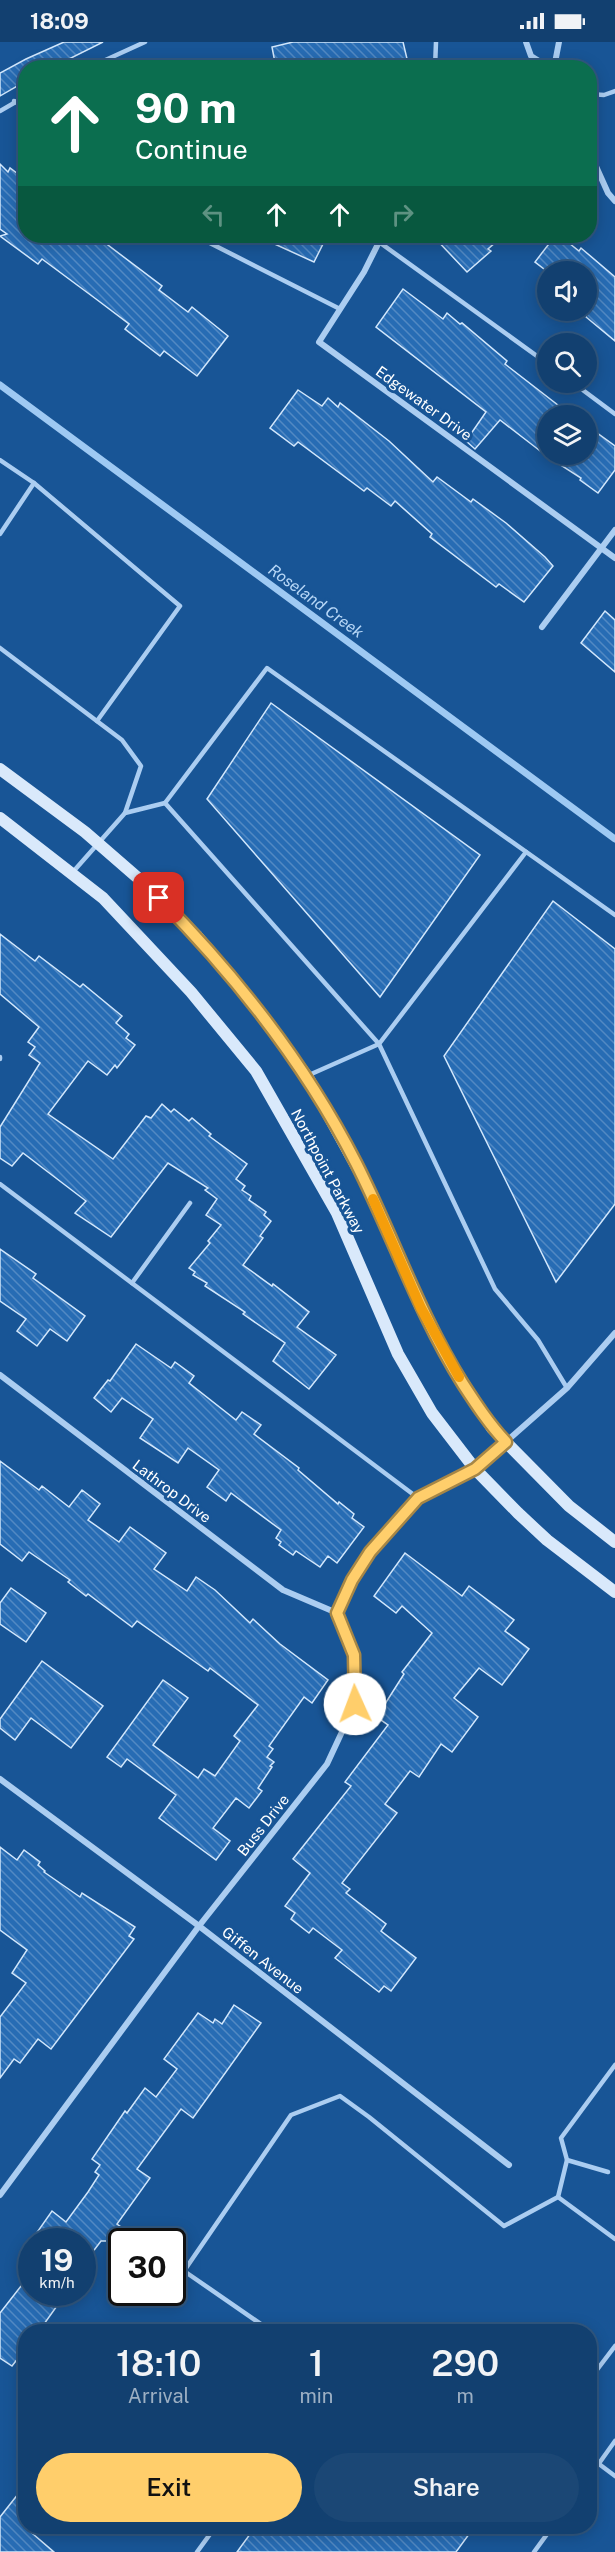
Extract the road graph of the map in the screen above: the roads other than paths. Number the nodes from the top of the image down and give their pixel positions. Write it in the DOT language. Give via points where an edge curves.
graph roads {
  1 [pos="145,42"];
  2 [pos="436,42"];
  3 [pos="526,42"];
  4 [pos="559,42"];
  5 [pos="106,60"];
  6 [pos="435,60"];
  7 [pos="538,60"];
  8 [pos="554,60"];
  9 [pos="615,91"];
  10 [pos="597,94"];
  11 [pos="18,99"];
  12 [pos="14,101"];
  13 [pos="18,103"];
  14 [pos="0,111"];
  15 [pos="597,169"];
  16 [pos="615,201"];
  17 [pos="210,243"];
  18 [pos="378,243"];
  19 [pos="388,243"];
  20 [pos="340,309"];
  21 [pos="537,356"];
  22 [pos="587,393"];
  23 [pos="615,414"];
  24 [pos="0,460"];
  25 [pos="34,483"];
  26 [pos="615,530"];
  27 [pos="0,534"];
  28 [pos="602,548"];
  29 [pos="615,558"];
  30 [pos="542,627"];
  31 [pos="0,648"];
  32 [pos="97,721"];
  33 [pos="0,769"];
  34 [pos="165,803"];
  35 [pos="125,813"];
  36 [pos="0,818"];
  37 [pos="98,843"];
  38 [pos="526,852"];
  39 [pos="72,873"];
  40 [pos="615,915"];
  41 [pos="379,1044"];
  42 [pos="307,1076"];
  43 [pos="0,1184"];
  44 [pos="190,1203"];
  45 [pos="132,1283"];
  46 [pos="615,1333"];
  47 [pos="0,1375"];
  48 [pos="567,1388"];
  49 [pos="506,1442"];
  50 [pos="475,1469"];
  51 [pos="418,1498"];
  52 [pos="615,1542"];
  53 [pos="615,1592"];
  54 [pos="337,1613"];
  55 [pos="0,1779"];
  56 [pos="199,1926"];
  57 [pos="615,2064"];
  58 [pos="567,2160"];
  59 [pos="509,2165"];
  60 [pos="608,2172"];
  61 [pos="0,2195"];
  62 [pos="558,2197"];
  63 [pos="615,2239"];
  64 [pos="261,2324"];
  65 [pos="615,2346"];
  66 [pos="597,2370"];
  67 [pos="615,2441"];
  68 [pos="599,2464"];
  69 [pos="597,2467"];
  70 [pos="615,2476"];
  71 [pos="210,2534"];
  72 [pos="545,2534"];
  73 [pos="197,2552"];
  74 [pos="534,2552"];
  1 -- 5 [label="lane"];
  2 -- 6 [label="lane"];
  3 -- 7 [label="street" via="531,56"];
  4 -- 8 [label="street"];
  9 -- 10 [label="lane"];
  11 -- 12 [label="lane"];
  12 -- 13 [label="lane"];
  12 -- 14 [label="lane"];
  15 -- 16 [label="street"];
  17 -- 20 [label="lane"];
  18 -- 20 [label="street, Edgewater Drive"];
  19 -- 21 [label="lane"];
  20 -- 28 [label="street, Edgewater Drive" via="319,342"];
  22 -- 23 [label="lane"];
  24 -- 25 [label="lane"];
  25 -- 27 [label="lane"];
  25 -- 32 [label="lane" via="180,606"];
  26 -- 28 [label="street"];
  28 -- 29 [label="street, Edgewater Drive"];
  28 -- 30 [label="street"];
  31 -- 32 [label="lane"];
  32 -- 35 [label="lane" via="122,740 141,766"];
  33 -- 37 [label="street, Northpoint Parkway"];
  34 -- 35 [label="lane"];
  34 -- 38 [label="lane" via="267,668"];
  34 -- 41 [label="lane"];
  35 -- 37 [label="lane"];
  36 -- 39 [label="street, Northpoint Parkway"];
  37 -- 39 [label="lane"];
  37 -- 42 [label="street, Northpoint Parkway" via="196,936"];
  38 -- 40 [label="lane"];
  38 -- 41 [label="lane"];
  39 -- 50 [label="street, Northpoint Parkway" via="146,942 256,1071 337,1213 398,1354 432,1413"];
  41 -- 42 [label="lane"];
  41 -- 48 [label="lane" via="495,1289 538,1340"];
  42 -- 49 [label="street, Northpoint Parkway" via="365,1180 444,1354 492,1428"];
  43 -- 45 [label="lane"];
  44 -- 45 [label="lane"];
  45 -- 51 [label="lane"];
  46 -- 48 [label="street"];
  47 -- 54 [label="street, Lathrop Drive" via="283,1590"];
  48 -- 49 [label="street"];
  49 -- 50 [label="street"];
  49 -- 52 [label="street, Northpoint Parkway" via="569,1506"];
  50 -- 51 [label="street"];
  50 -- 53 [label="street, Northpoint Parkway" via="547,1540"];
  51 -- 54 [label="street" via="370,1552"];
  54 -- 56 [label="street, Buss Drive" via="354,1655 355,1704 327,1764"];
  55 -- 56 [label="street, Giffen Avenue"];
  56 -- 59 [label="street, Giffen Avenue"];
  56 -- 61 [label="street, Buss Drive"];
  57 -- 58 [label="lane" via="561,2138"];
  58 -- 60 [label="lane"];
  58 -- 62 [label="lane"];
  62 -- 63 [label="lane"];
  62 -- 64 [label="lane" via="504,2226 340,2096 291,2115 184,2271"];
  65 -- 66 [label="lane"];
  67 -- 68 [label="lane"];
  68 -- 69 [label="lane"];
  68 -- 70 [label="lane"];
  71 -- 73 [label="lane"];
  72 -- 74 [label="lane"];
}
